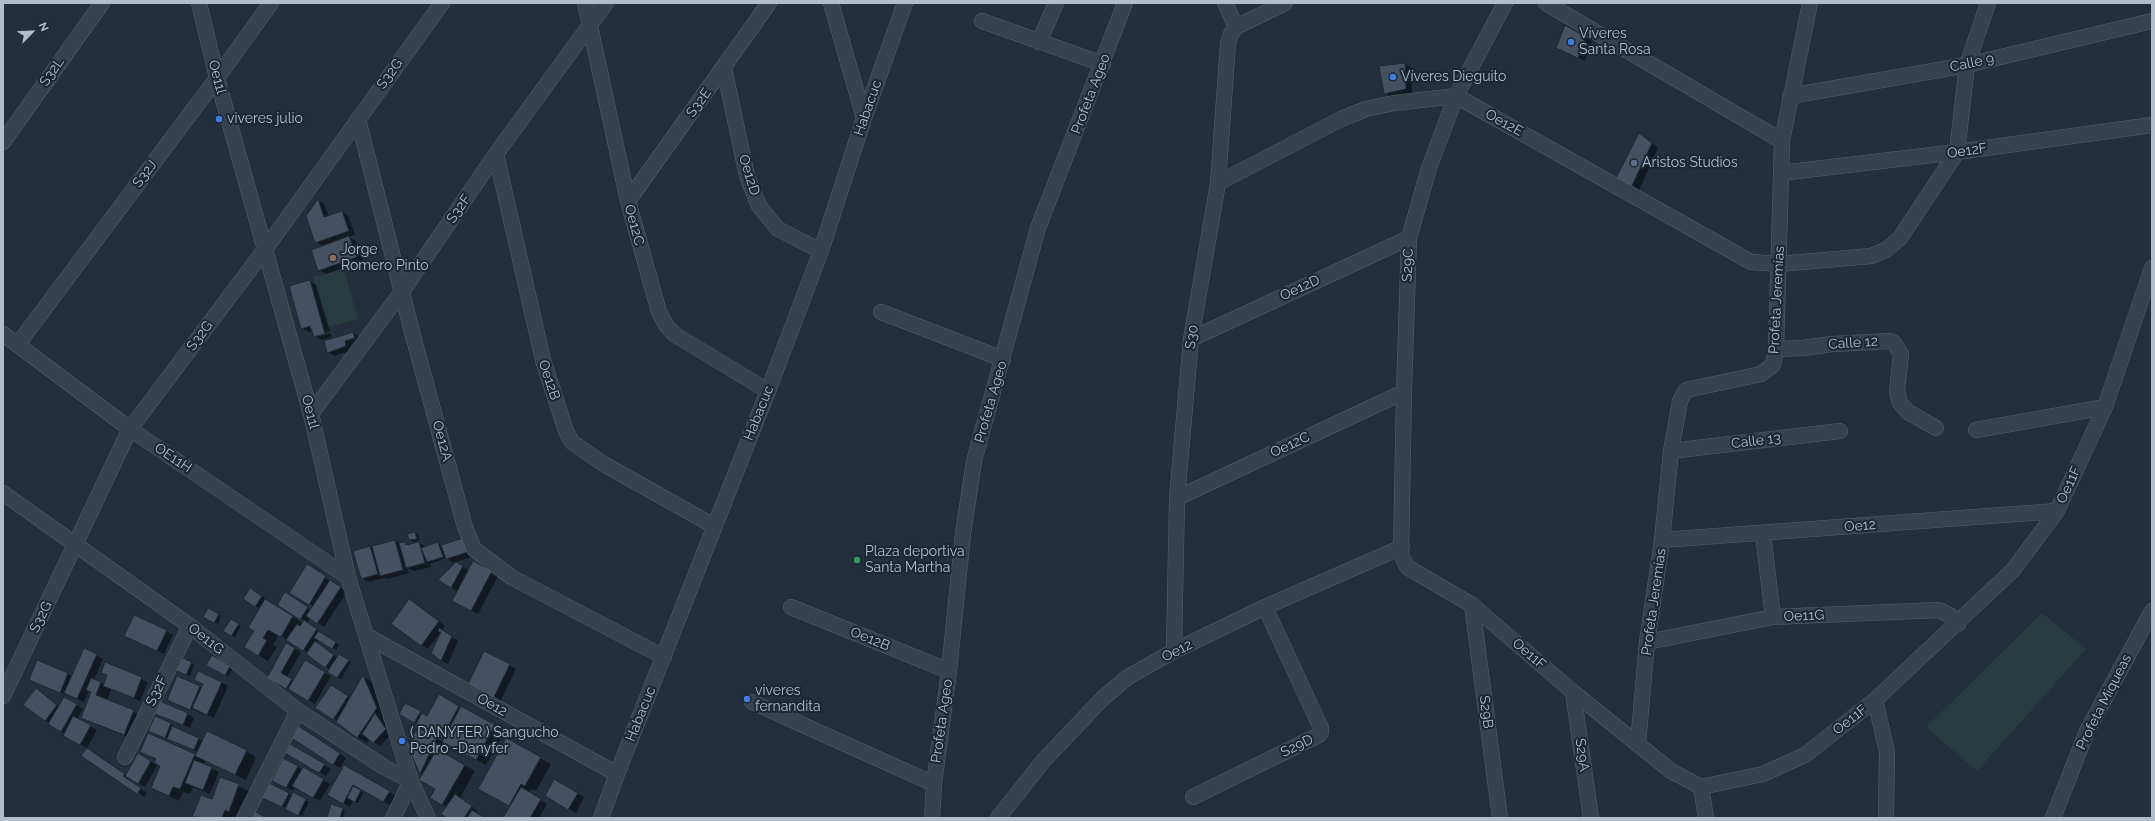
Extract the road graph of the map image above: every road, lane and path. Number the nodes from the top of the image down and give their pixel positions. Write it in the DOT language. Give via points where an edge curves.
graph roads {
  1 [pos="102,3"];
  2 [pos="199,3"];
  3 [pos="271,3"];
  4 [pos="442,3"];
  5 [pos="585,3"];
  6 [pos="606,3"];
  7 [pos="769,3"];
  8 [pos="830,3"];
  9 [pos="905,3"];
  10 [pos="1056,3"];
  11 [pos="1125,3"];
  12 [pos="1225,3"];
  13 [pos="1285,3"];
  14 [pos="1506,3"];
  15 [pos="1546,3"];
  16 [pos="1810,3"];
  17 [pos="1988,3"];
  18 [pos="982,21"];
  19 [pos="2152,21"];
  20 [pos="590,25"];
  21 [pos="1236,27"];
  22 [pos="1039,42"];
  23 [pos="1103,64"];
  24 [pos="1967,65"];
  25 [pos="724,68"];
  26 [pos="217,78"];
  27 [pos="1456,96"];
  28 [pos="1790,96"];
  29 [pos="864,118"];
  30 [pos="358,119"];
  31 [pos="2152,125"];
  32 [pos="1782,141"];
  33 [pos="3,142"];
  34 [pos="1957,152"];
  35 [pos="496,154"];
  36 [pos="1781,173"];
  37 [pos="1218,183"];
  38 [pos="628,201"];
  39 [pos="1409,238"];
  40 [pos="266,248"];
  41 [pos="821,252"];
  42 [pos="1779,264"];
  43 [pos="2152,268"];
  44 [pos="403,290"];
  45 [pos="881,312"];
  46 [pos="3,334"];
  47 [pos="1191,339"];
  48 [pos="18,344"];
  49 [pos="1776,349"];
  50 [pos="1003,359"];
  51 [pos="768,391"];
  52 [pos="1404,392"];
  53 [pos="2105,407"];
  54 [pos="311,414"];
  55 [pos="1936,428"];
  56 [pos="130,429"];
  57 [pos="1976,430"];
  58 [pos="1840,431"];
  59 [pos="1671,451"];
  60 [pos="3,493"];
  61 [pos="1177,498"];
  62 [pos="2057,511"];
  63 [pos="714,526"];
  64 [pos="1763,534"];
  65 [pos="1662,540"];
  66 [pos="76,544"];
  67 [pos="1402,547"];
  68 [pos="348,578"];
  69 [pos="1472,605"];
  70 [pos="791,607"];
  71 [pos="1265,608"];
  72 [pos="2152,611"];
  73 [pos="1773,617"];
  74 [pos="1958,624"];
  75 [pos="190,626"];
  76 [pos="367,636"];
  77 [pos="1647,642"];
  78 [pos="1174,652"];
  79 [pos="664,658"];
  80 [pos="949,672"];
  81 [pos="1573,692"];
  82 [pos="3,696"];
  83 [pos="1875,700"];
  84 [pos="752,702"];
  85 [pos="298,711"];
  86 [pos="1638,744"];
  87 [pos="125,757"];
  88 [pos="617,774"];
  89 [pos="411,781"];
  90 [pos="934,784"];
  91 [pos="1701,787"];
  92 [pos="1193,798"];
  93 [pos="1884,817"];
  94 [pos="244,818"];
  95 [pos="393,818"];
  96 [pos="428,818"];
  97 [pos="601,818"];
  98 [pos="932,818"];
  99 [pos="998,818"];
  100 [pos="1500,818"];
  101 [pos="1591,818"];
  102 [pos="1706,818"];
  103 [pos="2053,818"];
  1 -- 33 [label="street, S32L"];
  2 -- 26 [label="street, Oe11l"];
  3 -- 26 [label="street, S32J"];
  4 -- 30 [label="street, S32G"];
  5 -- 20 [label="street, Oe12C"];
  6 -- 20 [label="street, S32F"];
  7 -- 25 [label="street, S32E"];
  8 -- 29 [label="street"];
  9 -- 29 [label="street, Habacuc"];
  10 -- 22 [label="street"];
  11 -- 23 [label="street, Profeta Ageo"];
  12 -- 21 [label="street"];
  13 -- 21 [label="street"];
  14 -- 27 [label="street, S29C"];
  15 -- 32 [label="street"];
  16 -- 28 [label="street, Profeta Jeremías"];
  17 -- 24 [label="street"];
  18 -- 22 [label="street"];
  19 -- 24 [label="street, Calle 9"];
  20 -- 35 [label="street, S32F"];
  20 -- 38 [label="street, Oe12C"];
  21 -- 37 [label="street, S30" via="1228,43"];
  22 -- 23 [label="street"];
  23 -- 50 [label="street, Profeta Ageo" via="1038,228"];
  24 -- 28 [label="street, Calle 9"];
  24 -- 34 [label="street"];
  25 -- 38 [label="street, S32E"];
  25 -- 41 [label="street, Oe12D" via="747,176 759,206 778,229"];
  26 -- 40 [label="street, Oe11l"];
  26 -- 48 [label="street, S32J"];
  27 -- 37 [label="street" via="1366,109 1341,119"];
  27 -- 39 [label="street, S29C" via="1429,168"];
  27 -- 42 [label="street, Oe12E" via="1751,262"];
  28 -- 32 [label="street, Profeta Jeremías"];
  29 -- 41 [label="street, Habacuc"];
  30 -- 40 [label="street, S32G"];
  30 -- 44 [label="street, Oe12A"];
  31 -- 34 [label="street, Oe12F"];
  32 -- 36 [label="street, Profeta Jeremías"];
  34 -- 36 [label="street, Oe12F"];
  34 -- 42 [label="street, Oe12E" via="1900,238 1886,250 1871,256"];
  35 -- 44 [label="street, S32F"];
  35 -- 63 [label="street, Oe12B" via="542,360 572,442 602,463"];
  36 -- 42 [label="street, Profeta Jeremías"];
  37 -- 47 [label="street, S30"];
  38 -- 51 [label="street, Oe12C" via="653,296 666,325 674,334"];
  39 -- 47 [label="street, Oe12D"];
  39 -- 52 [label="street, S29C"];
  40 -- 54 [label="street, Oe11l"];
  40 -- 56 [label="street, S32G"];
  41 -- 51 [label="street, Habacuc"];
  42 -- 49 [label="street, Profeta Jeremías"];
  43 -- 53 [label="street, Oe11F"];
  44 -- 54 [label="street, S32F"];
  44 -- 79 [label="street, Oe12A" via="463,520 474,549 511,578"];
  45 -- 50 [label="street"];
  46 -- 48 [label="street, OE11H"];
  47 -- 61 [label="street, S30"];
  48 -- 56 [label="street, OE11H"];
  49 -- 55 [label="street, Calle 12" via="1890,341 1901,354 1897,391 1900,403 1908,412"];
  49 -- 59 [label="street, Profeta Jeremías" via="1773,365 1761,374 1686,390 1680,401"];
  50 -- 80 [label="street, Profeta Ageo" via="974,461 963,534"];
  51 -- 63 [label="street, Habacuc"];
  52 -- 61 [label="street, Oe12C"];
  52 -- 67 [label="street, S29C"];
  53 -- 57 [label="street"];
  53 -- 62 [label="street, Oe11F"];
  54 -- 68 [label="street, Oe11l"];
  56 -- 66 [label="street, S32G"];
  56 -- 68 [label="street, OE11H"];
  58 -- 59 [label="street, Calle 13"];
  59 -- 65 [label="street, Profeta Jeremías"];
  60 -- 66 [label="street, Oe11G"];
  61 -- 78 [label="street, S30"];
  62 -- 64 [label="street, Oe12"];
  62 -- 74 [label="street, Oe11F" via="2013,570"];
  63 -- 79 [label="street, Habacuc"];
  64 -- 65 [label="street, Oe12"];
  64 -- 73 [label="street"];
  65 -- 77 [label="street, Profeta Jeremías"];
  66 -- 75 [label="street, Oe11G"];
  66 -- 82 [label="street, S32G"];
  67 -- 69 [label="street, Oe11F" via="1401,554 1407,567"];
  67 -- 71 [label="street, Oe12"];
  68 -- 76 [label="street, Oe11l"];
  69 -- 81 [label="street, Oe11F"];
  69 -- 100 [label="street, S29B"];
  70 -- 80 [label="street, Oe12B"];
  71 -- 78 [label="street, Oe12"];
  71 -- 92 [label="street, S29D" via="1321,732"];
  72 -- 103 [label="street, Profeta Miqueas" via="2087,731"];
  73 -- 74 [label="street, Oe11G" via="1939,610 1951,616"];
  73 -- 77 [label="street, Oe11G"];
  74 -- 83 [label="street, Oe11F"];
  75 -- 85 [label="street, Oe11G"];
  75 -- 87 [label="street, S32F"];
  76 -- 88 [label="street, Oe12"];
  76 -- 89 [label="street, Oe11l"];
  77 -- 86 [label="street, Profeta Jeremías"];
  78 -- 99 [label="street, Oe12" via="1128,677 1103,698 1028,777"];
  79 -- 88 [label="street, Habacuc"];
  80 -- 90 [label="street, Profeta Ageo"];
  81 -- 86 [label="street, Oe11F"];
  81 -- 101 [label="street, S29A"];
  83 -- 91 [label="street, Oe11F" via="1805,755 1763,774"];
  83 -- 93 [label="street" via="1887,752"];
  84 -- 90 [label="street"];
  85 -- 89 [label="street, Oe11G" via="384,768"];
  85 -- 94 [label="street"];
  86 -- 91 [label="street, Oe11F" via="1671,771"];
  88 -- 97 [label="street, Habacuc"];
  89 -- 95 [label="street"];
  89 -- 96 [label="street, Oe11l"];
  90 -- 98 [label="street, Profeta Ageo"];
  91 -- 102 [label="street"];
}
